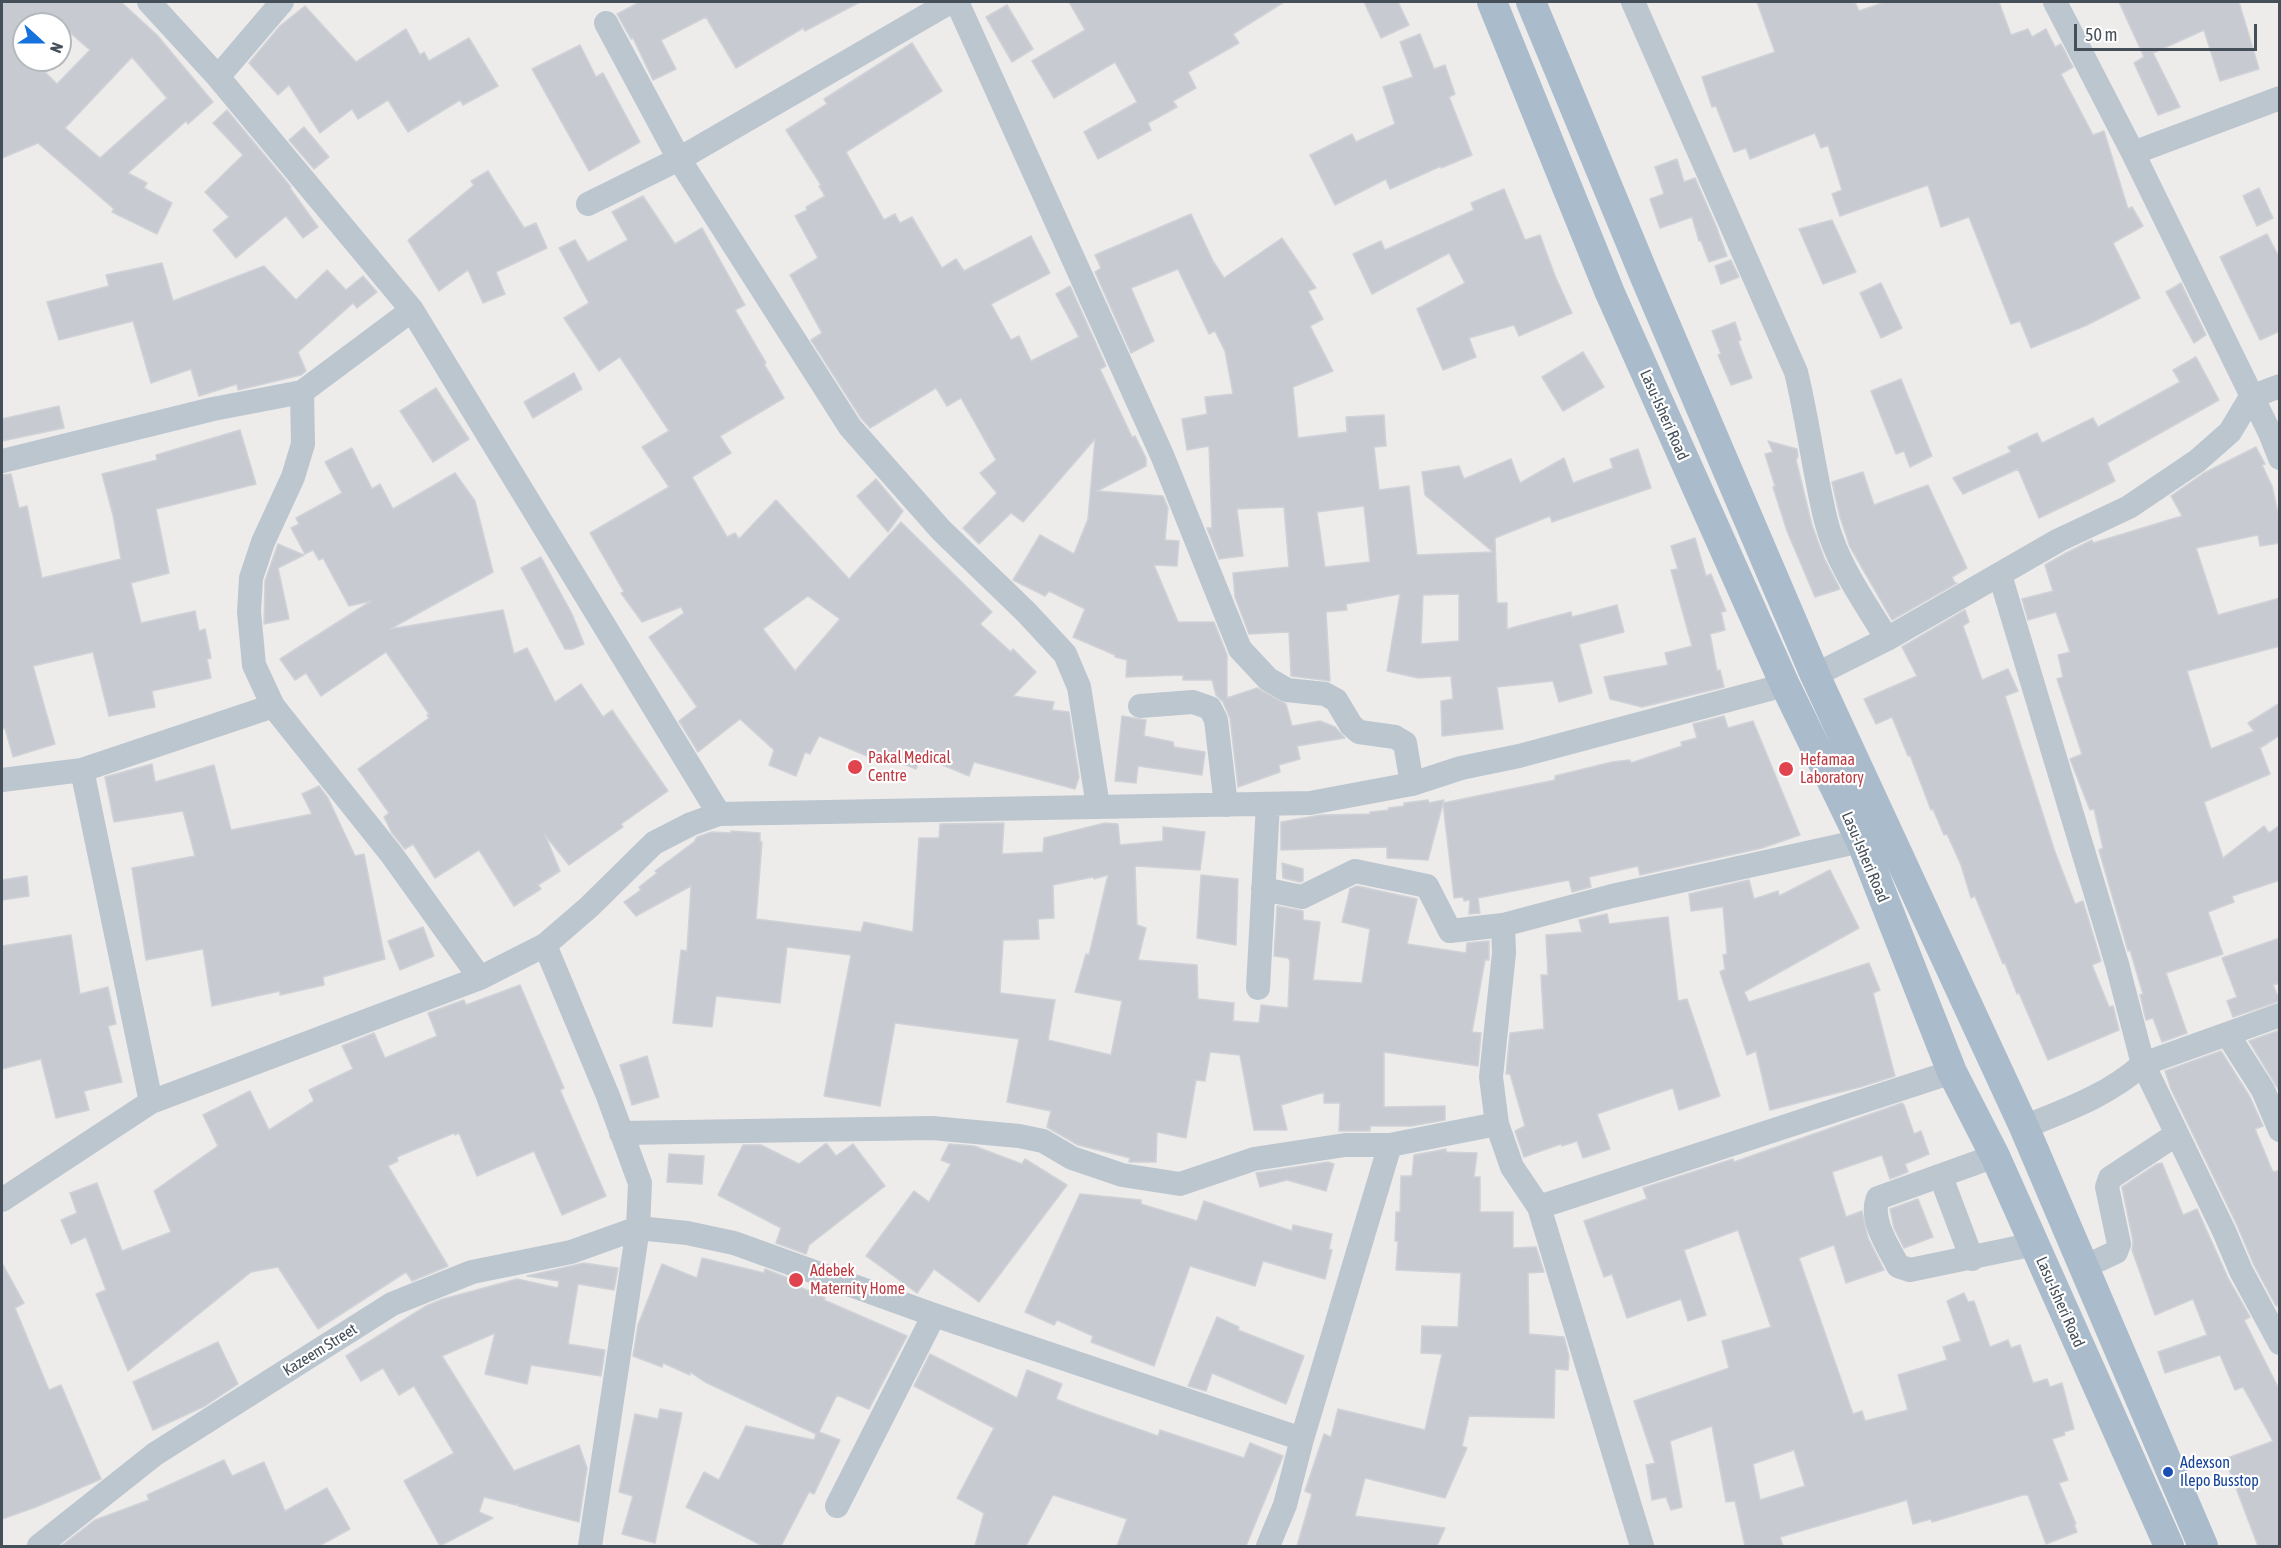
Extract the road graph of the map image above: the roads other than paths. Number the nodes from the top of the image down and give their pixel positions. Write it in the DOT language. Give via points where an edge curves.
graph roads {
  1 [pos="150,2"];
  2 [pos="282,2"];
  3 [pos="950,2"];
  4 [pos="957,2"];
  5 [pos="1492,2"];
  6 [pos="1531,2"];
  7 [pos="1633,2"];
  8 [pos="2055,2"];
  9 [pos="606,22"];
  10 [pos="218,77"];
  11 [pos="2280,98"];
  12 [pos="2133,153"];
  13 [pos="679,159"];
  14 [pos="588,204"];
  15 [pos="1646,277"];
  16 [pos="1610,293"];
  17 [pos="412,310"];
  18 [pos="2280,386"];
  19 [pos="302,392"];
  20 [pos="2251,397"];
  21 [pos="2280,458"];
  22 [pos="2,461"];
  23 [pos="2000,575"];
  24 [pos="1887,639"];
  25 [pos="1815,675"];
  26 [pos="1785,685"];
  27 [pos="273,706"];
  28 [pos="1140,706"];
  29 [pos="82,770"];
  30 [pos="2,780"];
  31 [pos="1412,784"];
  32 [pos="1268,804"];
  33 [pos="1226,805"];
  34 [pos="1098,806"];
  35 [pos="719,814"];
  36 [pos="1861,841"];
  37 [pos="1263,890"];
  38 [pos="1503,925"];
  39 [pos="545,945"];
  40 [pos="480,978"];
  41 [pos="1258,988"];
  42 [pos="1964,996"];
  43 [pos="1929,1013"];
  44 [pos="2280,1015"];
  45 [pos="2228,1035"];
  46 [pos="2143,1064"];
  47 [pos="1952,1072"];
  48 [pos="152,1102"];
  49 [pos="1497,1124"];
  50 [pos="2024,1127"];
  51 [pos="2280,1130"];
  52 [pos="621,1132"];
  53 [pos="2177,1134"];
  54 [pos="1390,1145"];
  55 [pos="1995,1156"];
  56 [pos="1941,1177"];
  57 [pos="2,1200"];
  58 [pos="1539,1207"];
  59 [pos="638,1228"];
  60 [pos="2035,1244"];
  61 [pos="1972,1259"];
  62 [pos="2084,1267"];
  63 [pos="934,1315"];
  64 [pos="2280,1343"];
  65 [pos="1302,1439"];
  66 [pos="837,1506"];
  67 [pos="39,1546"];
  68 [pos="590,1546"];
  69 [pos="1268,1546"];
  70 [pos="1642,1546"];
  71 [pos="2169,1546"];
  72 [pos="2204,1546"];
  1 -- 10 [label="street"];
  2 -- 10 [label="street"];
  3 -- 13 [label="street"];
  4 -- 31 [label="street" via="1162,455 1240,649 1268,679 1287,690 1325,693 1336,700 1359,732 1395,737 1405,743"];
  5 -- 16 [label="main road, Lasu-Isheri Road"];
  6 -- 15 [label="main road, Lasu-Isheri Road"];
  7 -- 24 [label="street" via="1796,372 1827,522 1846,571"];
  8 -- 12 [label="street"];
  9 -- 13 [label="street"];
  10 -- 17 [label="street"];
  11 -- 12 [label="street"];
  12 -- 20 [label="street"];
  13 -- 14 [label="street"];
  13 -- 34 [label="street" via="850,427 941,530 1065,654 1079,687"];
  15 -- 16 [label="main road"];
  15 -- 25 [label="main road, Lasu-Isheri Road"];
  16 -- 26 [label="main road, Lasu-Isheri Road"];
  17 -- 19 [label="street"];
  17 -- 35 [label="street"];
  18 -- 20 [label="street"];
  19 -- 22 [label="street"];
  19 -- 27 [label="street" via="300,455 251,578 249,612 254,665"];
  20 -- 21 [label="street"];
  20 -- 23 [label="street" via="2229,432 2197,460 2129,507 2059,540"];
  23 -- 24 [label="street"];
  23 -- 46 [label="street"];
  24 -- 25 [label="street"];
  25 -- 42 [label="main road, Lasu-Isheri Road"];
  26 -- 31 [label="street"];
  26 -- 36 [label="main road, Lasu-Isheri Road"];
  27 -- 29 [label="street"];
  27 -- 40 [label="street" via="392,855"];
  28 -- 33 [label="street" via="1193,702 1210,708 1216,720"];
  29 -- 30 [label="street"];
  29 -- 48 [label="street"];
  31 -- 32 [label="street" via="1310,803"];
  32 -- 33 [label="street"];
  32 -- 37 [label="street"];
  33 -- 34 [label="street"];
  34 -- 35 [label="street"];
  35 -- 39 [label="street" via="654,843"];
  36 -- 38 [label="street" via="1612,896"];
  36 -- 43 [label="main road, Lasu-Isheri Road"];
  37 -- 38 [label="street" via="1302,897 1355,871 1427,886 1450,932"];
  37 -- 41 [label="street"];
  38 -- 49 [label="street" via="1504,953 1491,1077"];
  39 -- 40 [label="street"];
  39 -- 52 [label="street"];
  40 -- 48 [label="street"];
  42 -- 43 [label="main road"];
  42 -- 50 [label="main road, Lasu-Isheri Road"];
  43 -- 47 [label="main road, Lasu-Isheri Road"];
  44 -- 45 [label="street"];
  45 -- 46 [label="street"];
  45 -- 51 [label="street" via="2263,1090"];
  46 -- 50 [label="street" via="2105,1093"];
  46 -- 53 [label="street"];
  47 -- 55 [label="main road, Lasu-Isheri Road"];
  47 -- 58 [label="street"];
  48 -- 57 [label="street"];
  49 -- 54 [label="street"];
  49 -- 58 [label="street" via="1512,1167"];
  50 -- 62 [label="main road, Lasu-Isheri Road"];
  52 -- 54 [label="street" via="932,1128 1019,1136 1043,1141 1072,1158 1122,1175 1180,1184 1254,1159 1345,1145"];
  52 -- 59 [label="street" via="640,1183"];
  53 -- 62 [label="street" via="2110,1178 2107,1187 2119,1244 2116,1252"];
  53 -- 64 [label="street" via="2241,1271"];
  54 -- 65 [label="street"];
  55 -- 56 [label="street"];
  55 -- 60 [label="main road, Lasu-Isheri Road"];
  56 -- 61 [label="street"];
  56 -- 61 [label="street" via="1878,1198 1874,1206 1880,1228 1898,1266 1910,1270"];
  58 -- 70 [label="street"];
  59 -- 63 [label="street" via="734,1243"];
  59 -- 67 [label="street, Kazeem Street" via="571,1252 472,1272 392,1304 155,1454"];
  59 -- 68 [label="street"];
  60 -- 61 [label="street"];
  60 -- 71 [label="main road, Lasu-Isheri Road"];
  62 -- 72 [label="main road, Lasu-Isheri Road"];
  63 -- 65 [label="street"];
  63 -- 66 [label="street"];
  65 -- 69 [label="street" via="1285,1505"];
}
